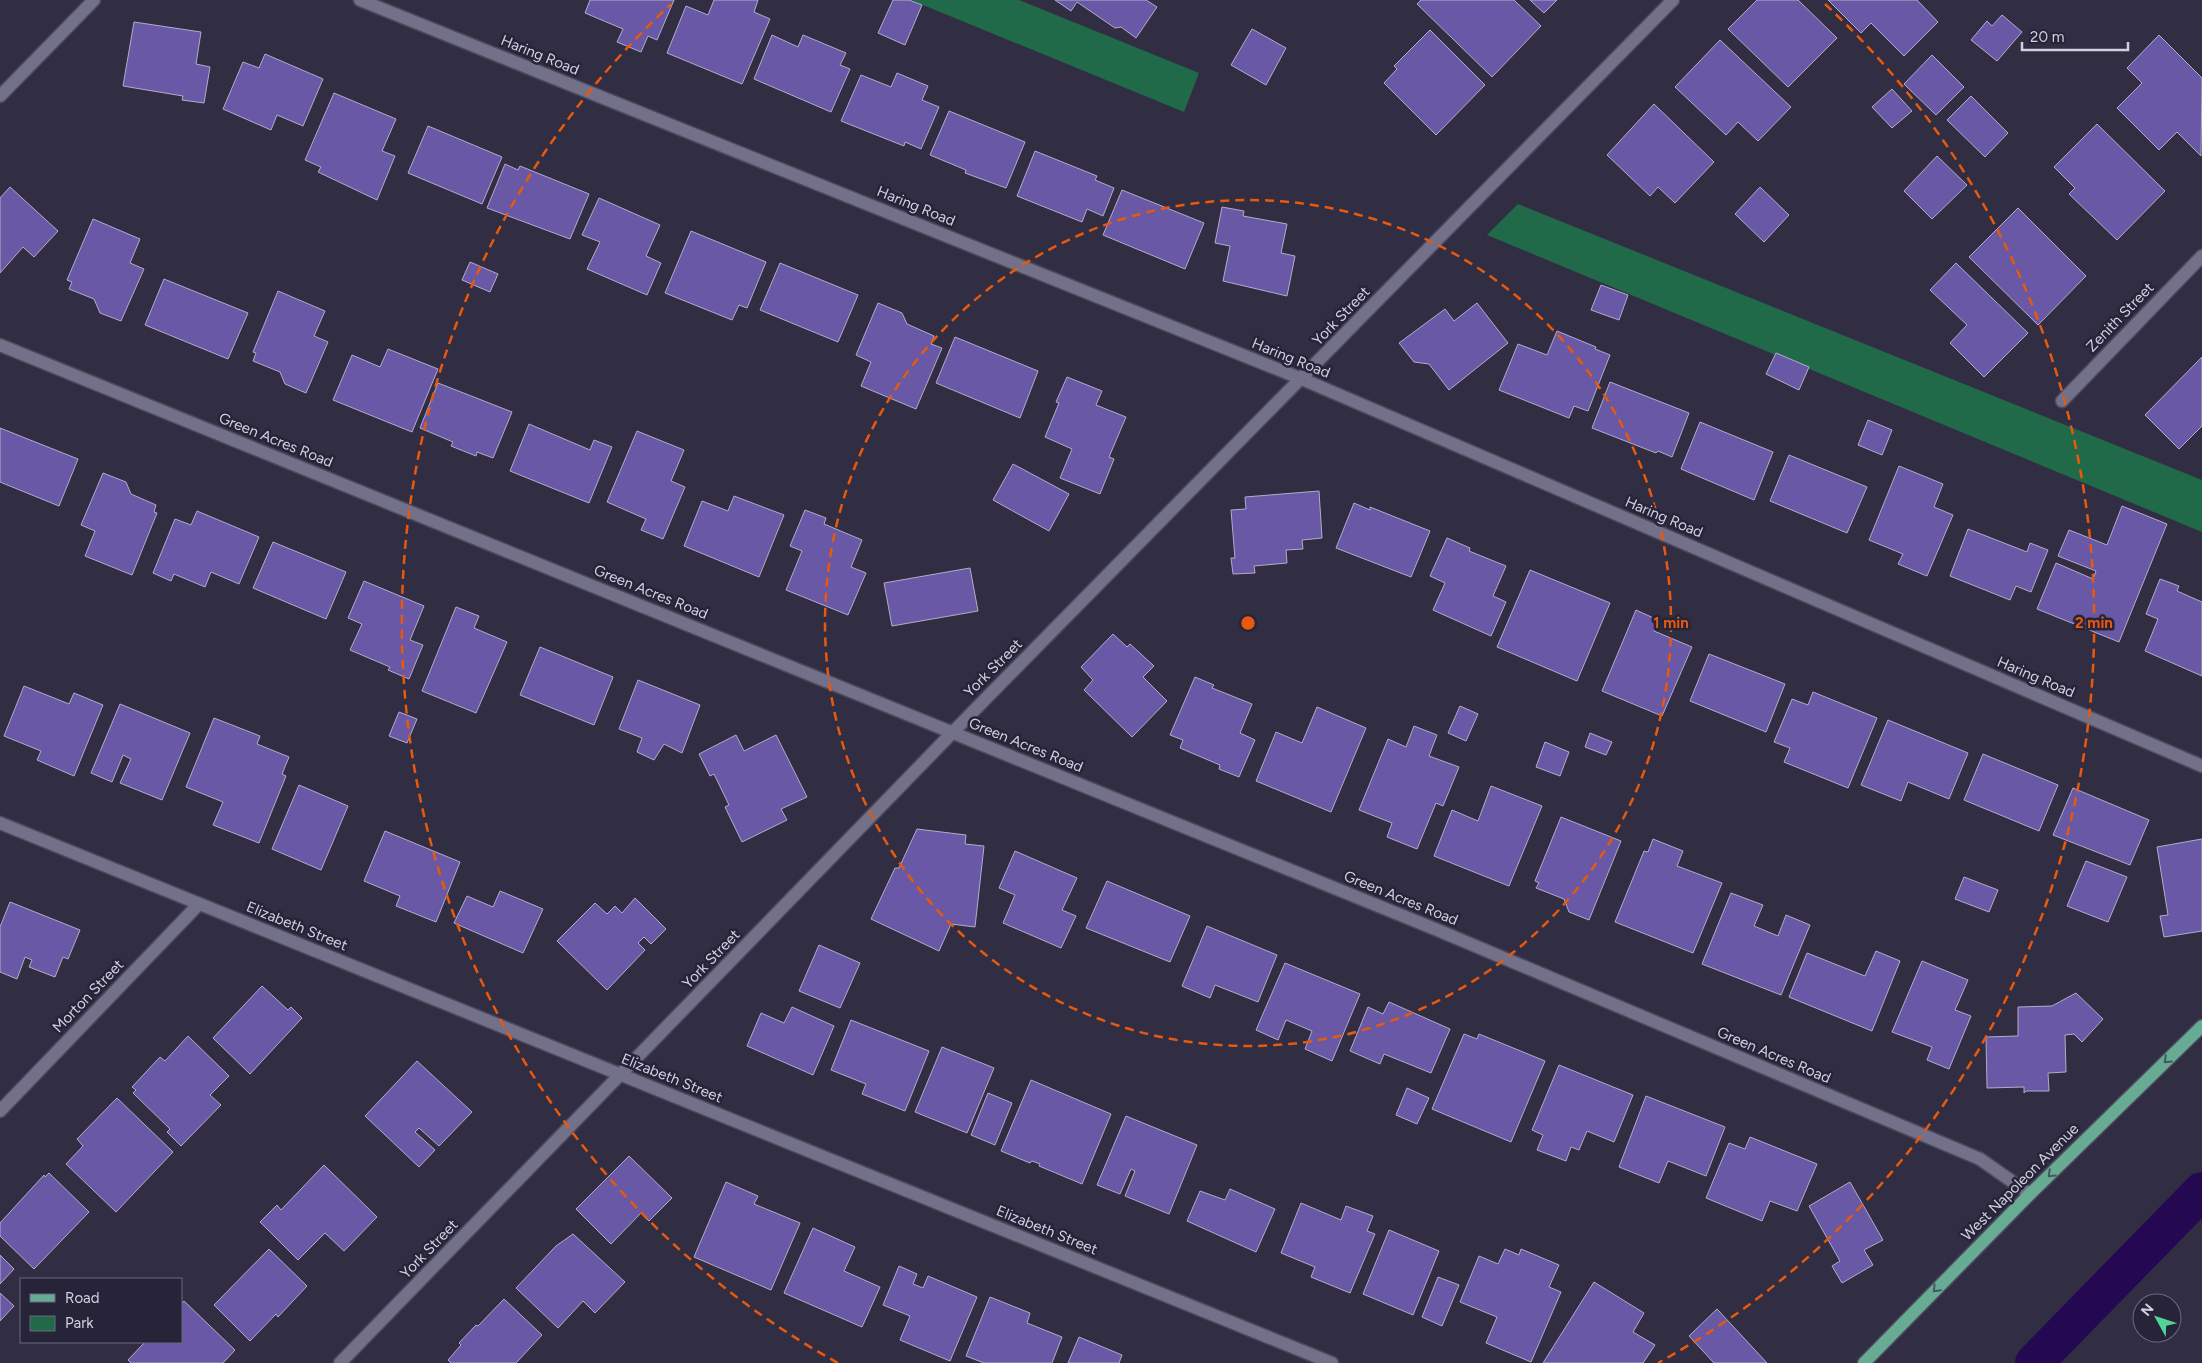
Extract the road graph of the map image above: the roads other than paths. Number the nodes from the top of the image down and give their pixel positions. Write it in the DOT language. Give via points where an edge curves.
graph roads {
  1 [pos="94,0"];
  2 [pos="360,0"];
  3 [pos="1673,0"];
  4 [pos="0,96"];
  5 [pos="2202,256"];
  6 [pos="0,345"];
  7 [pos="1302,379"];
  8 [pos="2062,401"];
  9 [pos="952,733"];
  10 [pos="2202,766"];
  11 [pos="0,823"];
  12 [pos="199,904"];
  13 [pos="2202,1026"];
  14 [pos="622,1075"];
  15 [pos="0,1111"];
  16 [pos="2030,1194"];
  17 [pos="340,1363"];
  18 [pos="1332,1363"];
  19 [pos="1864,1363"];
  1 -- 4 [label="street"];
  2 -- 7 [label="street, Haring Road"];
  3 -- 7 [label="street, York Street"];
  5 -- 8 [label="street, Zenith Street"];
  6 -- 9 [label="street, Green Acres Road"];
  7 -- 9 [label="street, York Street"];
  7 -- 10 [label="street, Haring Road"];
  9 -- 14 [label="street, York Street"];
  9 -- 16 [label="street, Green Acres Road" via="1435,929 1980,1159"];
  11 -- 12 [label="street, Elizabeth Street"];
  12 -- 14 [label="street, Elizabeth Street"];
  12 -- 15 [label="street, Morton Street"];
  13 -- 16 [label="main road, West Napoleon Avenue, one-way"];
  14 -- 17 [label="street, York Street"];
  14 -- 18 [label="street, Elizabeth Street"];
  16 -- 19 [label="main road, West Napoleon Avenue, one-way"];
}
